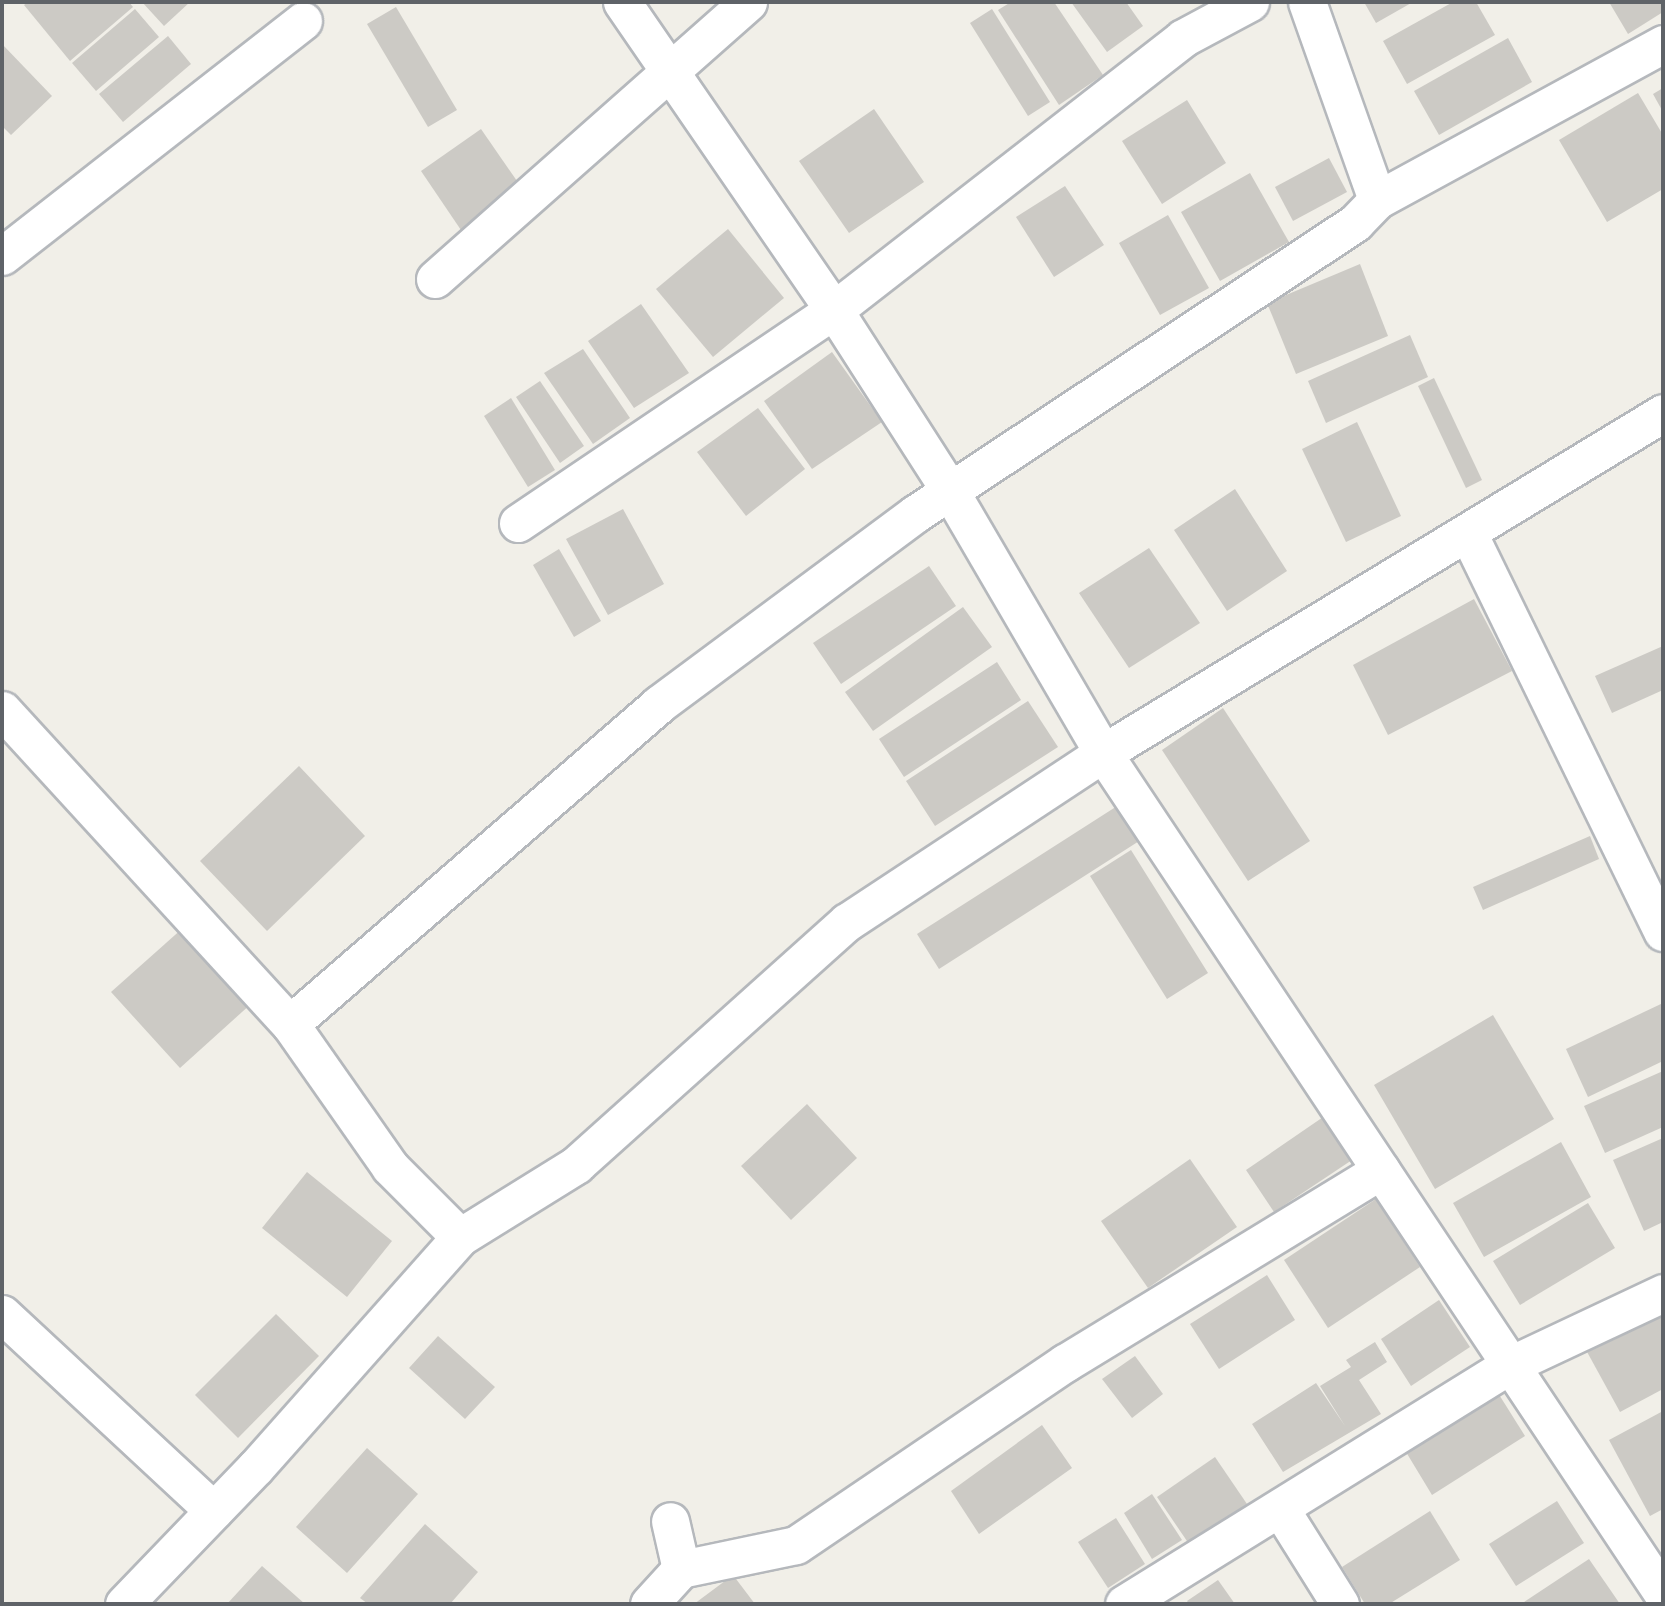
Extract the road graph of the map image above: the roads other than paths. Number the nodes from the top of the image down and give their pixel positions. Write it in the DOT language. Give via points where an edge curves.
graph roads {
  1 [pos="622,2"];
  2 [pos="748,2"];
  3 [pos="1250,2"];
  4 [pos="1307,2"];
  5 [pos="305,8"];
  6 [pos="1663,44"];
  7 [pos="668,72"];
  8 [pos="1377,200"];
  9 [pos="2,256"];
  10 [pos="435,279"];
  11 [pos="834,310"];
  12 [pos="1663,413"];
  13 [pos="950,491"];
  14 [pos="518,523"];
  15 [pos="1468,533"];
  16 [pos="2,710"];
  17 [pos="1103,753"];
  18 [pos="1663,932"];
  19 [pos="290,1024"];
  20 [pos="1381,1170"];
  21 [pos="460,1237"];
  22 [pos="1663,1293"];
  23 [pos="2,1314"];
  24 [pos="1510,1365"];
  25 [pos="1281,1510"];
  26 [pos="214,1511"];
  27 [pos="670,1521"];
  28 [pos="681,1569"];
  29 [pos="1663,1594"];
  30 [pos="124,1604"];
  31 [pos="649,1604"];
  32 [pos="1124,1604"];
  33 [pos="1340,1604"];
  1 -- 7 [label="street"];
  2 -- 7 [label="street"];
  3 -- 11 [label="street" via="1183,38"];
  4 -- 8 [label="street"];
  5 -- 9 [label="street"];
  6 -- 8 [label="street"];
  7 -- 10 [label="street"];
  7 -- 11 [label="street"];
  8 -- 13 [label="street" via="1355,223"];
  11 -- 13 [label="street"];
  11 -- 14 [label="street"];
  12 -- 15 [label="street"];
  13 -- 17 [label="street"];
  13 -- 19 [label="street" via="659,704"];
  15 -- 17 [label="street"];
  15 -- 18 [label="street"];
  16 -- 19 [label="street"];
  17 -- 20 [label="street"];
  17 -- 21 [label="street" via="848,922 576,1165"];
  19 -- 21 [label="street" via="390,1167"];
  20 -- 24 [label="street"];
  20 -- 28 [label="street" via="1065,1363 796,1545"];
  21 -- 26 [label="street"];
  22 -- 24 [label="street"];
  23 -- 26 [label="street"];
  24 -- 25 [label="street"];
  24 -- 29 [label="street"];
  25 -- 32 [label="street"];
  25 -- 33 [label="street"];
  26 -- 30 [label="street"];
  27 -- 28 [label="street"];
  28 -- 31 [label="street"];
}
